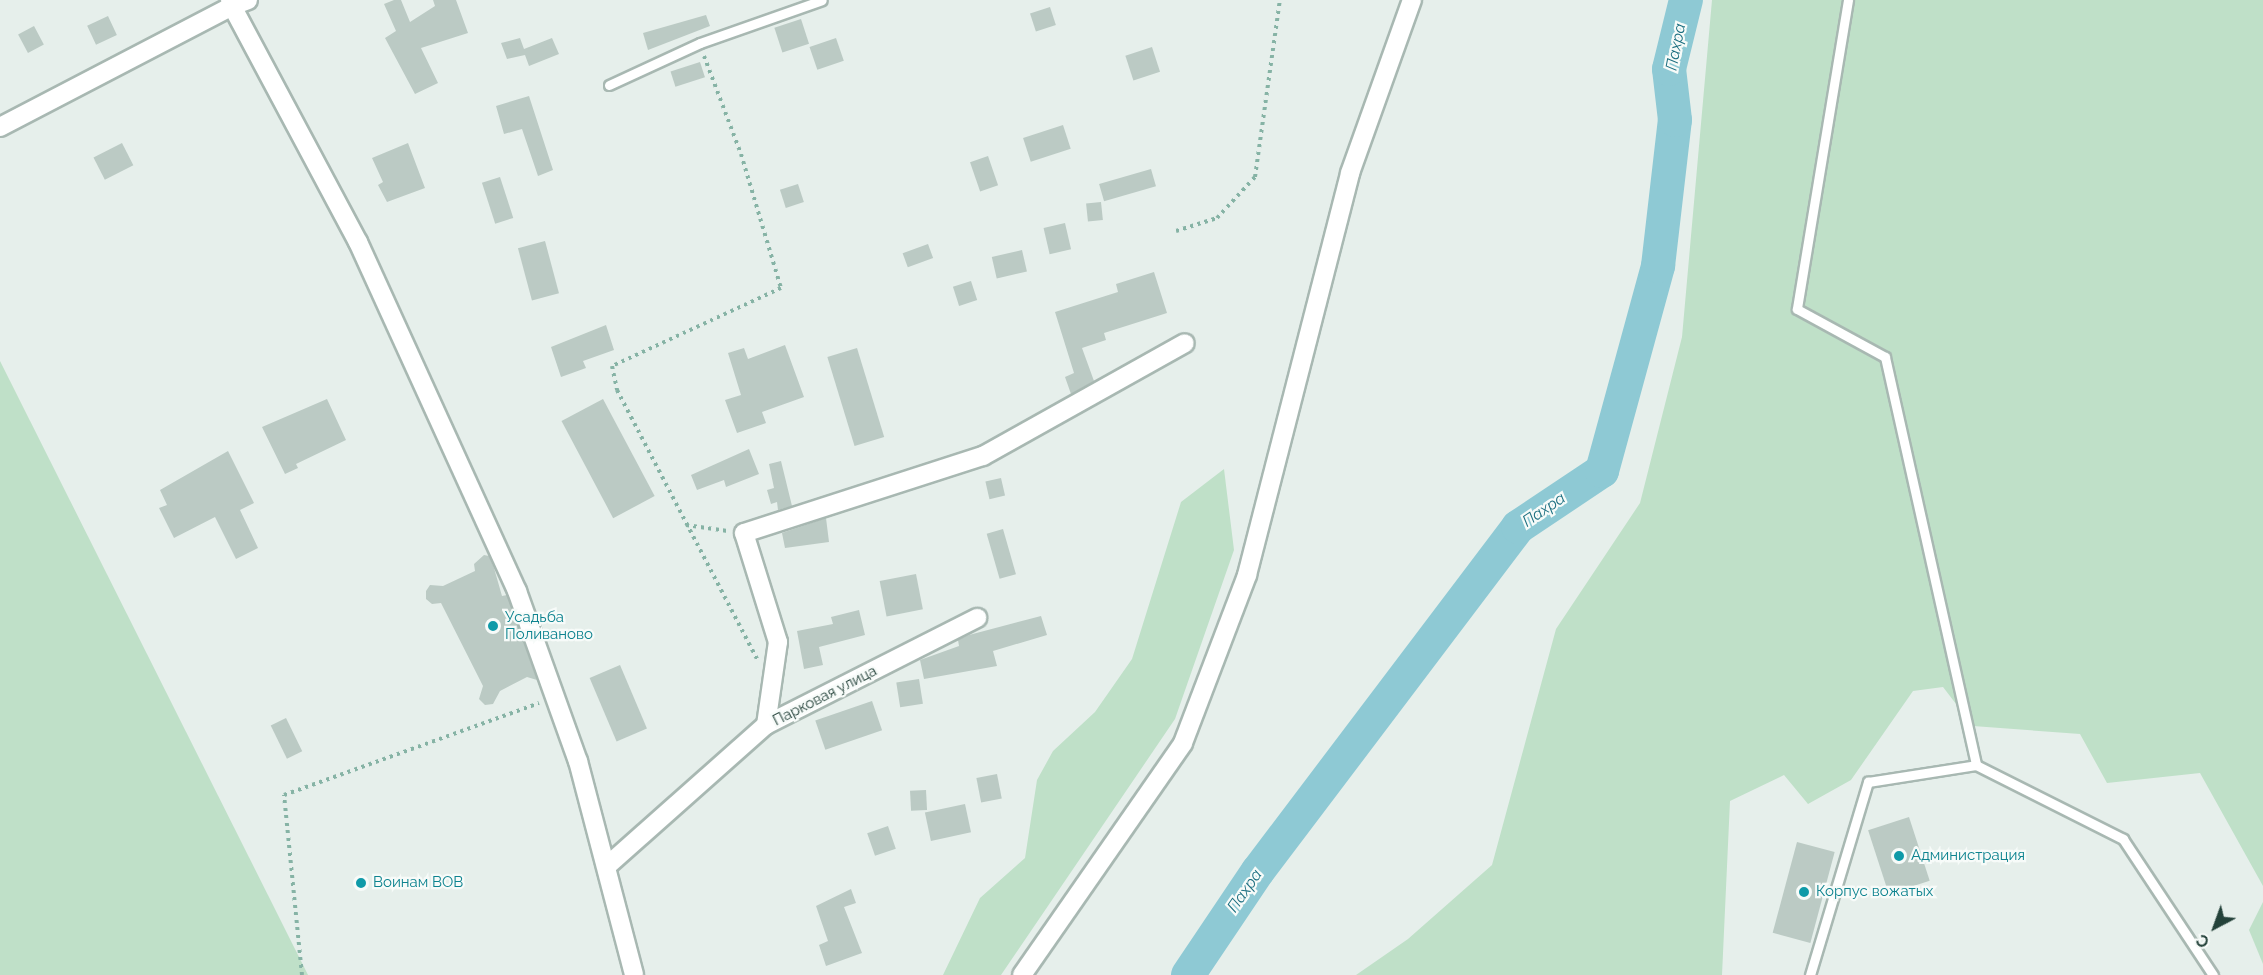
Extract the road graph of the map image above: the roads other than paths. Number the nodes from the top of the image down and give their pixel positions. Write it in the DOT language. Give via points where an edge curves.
graph roads {
  1 [pos="822,0"];
  2 [pos="1412,0"];
  3 [pos="1848,0"];
  4 [pos="237,2"];
  5 [pos="609,85"];
  6 [pos="0,127"];
  7 [pos="1185,343"];
  8 [pos="977,618"];
  9 [pos="766,725"];
  10 [pos="1976,765"];
  11 [pos="607,866"];
  12 [pos="634,975"];
  13 [pos="1022,975"];
  14 [pos="1810,975"];
  15 [pos="2213,975"];
  1 -- 5 [label="lane" via="699,43"];
  2 -- 13 [label="street" via="1350,173 1247,575 1183,743"];
  3 -- 10 [label="lane" via="1797,309 1885,357"];
  4 -- 6 [label="street"];
  4 -- 11 [label="street" via="358,242 517,591 557,696"];
  7 -- 9 [label="street" via="983,456 744,533 778,642"];
  8 -- 9 [label="street, Парковая улица"];
  9 -- 11 [label="street, Парковая улица"];
  10 -- 14 [label="lane" via="1868,782"];
  10 -- 15 [label="lane" via="2123,839"];
  11 -- 12 [label="street"];
}
